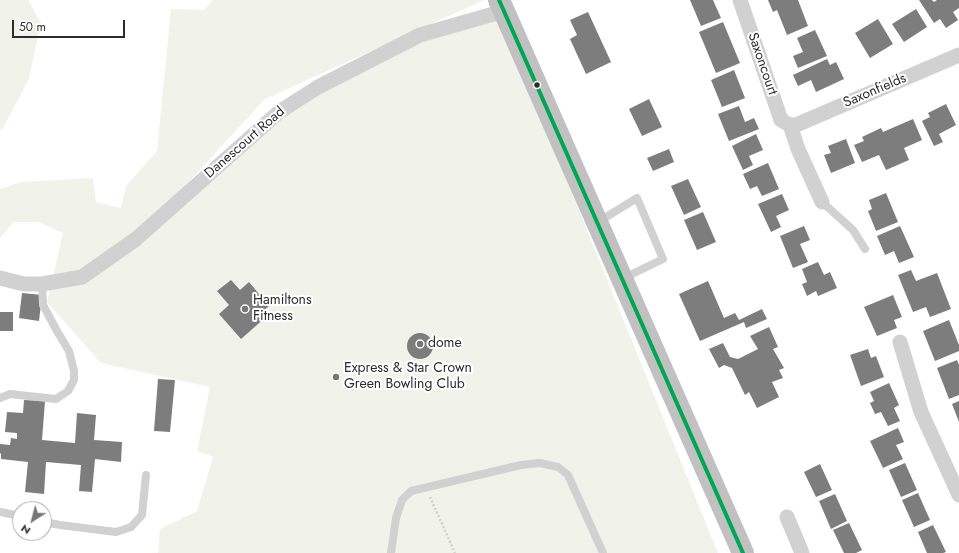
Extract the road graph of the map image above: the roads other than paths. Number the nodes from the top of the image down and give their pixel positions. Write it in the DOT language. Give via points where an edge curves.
graph roads {
  1 [pos="740,0"];
  2 [pos="501,6"];
  3 [pos="959,55"];
  4 [pos="790,125"];
  5 [pos="822,202"];
  6 [pos="597,223"];
  7 [pos="864,249"];
  8 [pos="0,278"];
  9 [pos="622,279"];
  10 [pos="42,284"];
  11 [pos="900,342"];
  12 [pos="0,398"];
  13 [pos="146,475"];
  14 [pos="959,495"];
  15 [pos="0,512"];
  16 [pos="12,514"];
  17 [pos="787,517"];
  18 [pos="52,524"];
  19 [pos="392,553"];
  20 [pos="603,553"];
  21 [pos="743,553"];
  22 [pos="802,553"];
  1 -- 4 [label="street, Saxoncourt" via="781,120"];
  2 -- 6 [label="highway"];
  2 -- 10 [label="street, Danescourt Road" via="420,35 318,87 279,112 136,239 82,277"];
  3 -- 4 [label="street, Saxonfields" via="796,125"];
  4 -- 5 [label="street"];
  5 -- 7 [label="lane" via="853,230"];
  6 -- 9 [label="highway"];
  6 -- 9 [label="lane" via="637,198 663,259"];
  8 -- 10 [label="street, Danescourt Road" via="24,284"];
  9 -- 21 [label="highway"];
  10 -- 12 [label="lane" via="44,305 69,351 74,380 68,391 56,399 10,394"];
  11 -- 14 [label="street" via="921,412"];
  13 -- 18 [label="lane" via="142,515 131,527 116,532"];
  15 -- 16 [label="lane"];
  17 -- 22 [label="street"];
  19 -- 20 [label="lane" via="396,518 402,500 411,491 521,465 540,463 558,467 568,475"];
}
